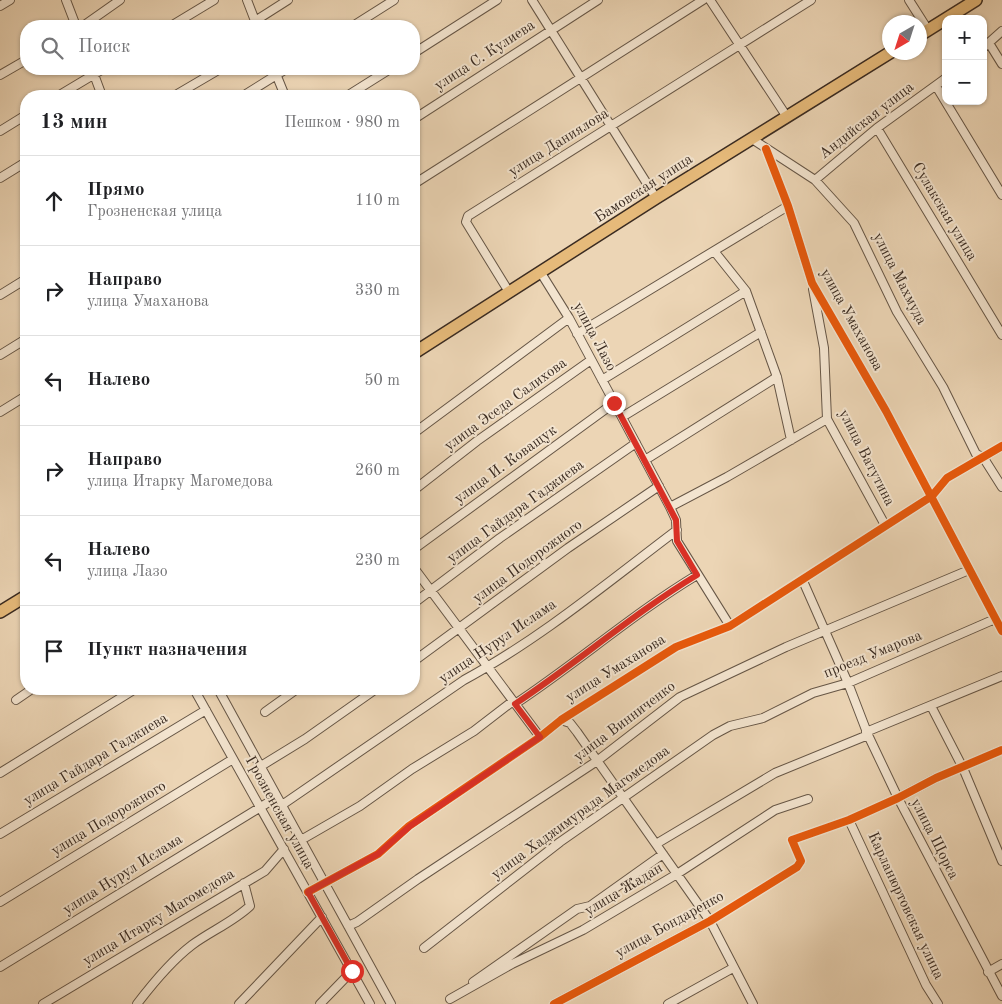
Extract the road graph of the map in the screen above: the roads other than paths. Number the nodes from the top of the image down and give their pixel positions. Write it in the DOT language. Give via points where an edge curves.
graph roads {
  1 [pos="10,0"];
  2 [pos="66,0"];
  3 [pos="120,0"];
  4 [pos="214,0"];
  5 [pos="247,0"];
  6 [pos="288,0"];
  7 [pos="394,0"];
  8 [pos="497,0"];
  9 [pos="532,0"];
  10 [pos="598,0"];
  11 [pos="703,0"];
  12 [pos="710,0"];
  13 [pos="811,0"];
  14 [pos="909,0"];
  15 [pos="976,0"];
  16 [pos="0,6"];
  17 [pos="916,15"];
  18 [pos="74,20"];
  19 [pos="92,20"];
  20 [pos="181,20"];
  21 [pos="254,20"];
  22 [pos="261,20"];
  23 [pos="362,20"];
  24 [pos="550,30"];
  25 [pos="927,30"];
  26 [pos="1002,31"];
  27 [pos="987,44"];
  28 [pos="740,46"];
  29 [pos="987,46"];
  30 [pos="420,49"];
  31 [pos="882,58"];
  32 [pos="20,63"];
  33 [pos="1002,64"];
  34 [pos="0,75"];
  35 [pos="89,75"];
  36 [pos="94,75"];
  37 [pos="210,75"];
  38 [pos="271,75"];
  39 [pos="276,75"];
  40 [pos="380,75"];
  41 [pos="581,79"];
  42 [pos="942,81"];
  43 [pos="936,86"];
  44 [pos="67,90"];
  45 [pos="100,90"];
  46 [pos="184,90"];
  47 [pos="251,90"];
  48 [pos="282,90"];
  49 [pos="357,90"];
  50 [pos="420,115"];
  51 [pos="787,117"];
  52 [pos="20,120"];
  53 [pos="612,127"];
  54 [pos="877,128"];
  55 [pos="0,132"];
  56 [pos="752,139"];
  57 [pos="766,149"];
  58 [pos="20,166"];
  59 [pos="0,178"];
  60 [pos="420,180"];
  61 [pos="815,180"];
  62 [pos="1002,195"];
  63 [pos="656,198"];
  64 [pos="788,206"];
  65 [pos="718,249"];
  66 [pos="541,273"];
  67 [pos="20,283"];
  68 [pos="812,283"];
  69 [pos="746,291"];
  70 [pos="509,292"];
  71 [pos="0,295"];
  72 [pos="569,318"];
  73 [pos="761,332"];
  74 [pos="577,334"];
  75 [pos="1002,335"];
  76 [pos="20,343"];
  77 [pos="420,349"];
  78 [pos="0,355"];
  79 [pos="590,360"];
  80 [pos="777,377"];
  81 [pos="602,380"];
  82 [pos="20,400"];
  83 [pos="614,403"];
  84 [pos="0,412"];
  85 [pos="622,417"];
  86 [pos="827,419"];
  87 [pos="420,428"];
  88 [pos="791,440"];
  89 [pos="636,443"];
  90 [pos="1002,446"];
  91 [pos="983,457"];
  92 [pos="645,460"];
  93 [pos="420,485"];
  94 [pos="659,486"];
  95 [pos="1002,487"];
  96 [pos="932,496"];
  97 [pos="670,506"];
  98 [pos="885,525"];
  99 [pos="677,530"];
  100 [pos="420,545"];
  101 [pos="970,570"];
  102 [pos="697,575"];
  103 [pos="420,576"];
  104 [pos="802,581"];
  105 [pos="431,590"];
  106 [pos="420,598"];
  107 [pos="20,600"];
  108 [pos="0,612"];
  109 [pos="995,619"];
  110 [pos="730,626"];
  111 [pos="458,627"];
  112 [pos="825,630"];
  113 [pos="1002,631"];
  114 [pos="420,656"];
  115 [pos="488,667"];
  116 [pos="1002,676"];
  117 [pos="848,683"];
  118 [pos="23,695"];
  119 [pos="125,695"];
  120 [pos="197,695"];
  121 [pos="221,695"];
  122 [pos="289,695"];
  123 [pos="367,695"];
  124 [pos="16,700"];
  125 [pos="514,703"];
  126 [pos="931,706"];
  127 [pos="580,708"];
  128 [pos="206,710"];
  129 [pos="265,712"];
  130 [pos="762,718"];
  131 [pos="561,720"];
  132 [pos="577,732"];
  133 [pos="867,734"];
  134 [pos="540,737"];
  135 [pos="1002,750"];
  136 [pos="233,759"];
  137 [pos="597,761"];
  138 [pos="261,766"];
  139 [pos="963,768"];
  140 [pos="0,773"];
  141 [pos="278,797"];
  142 [pos="624,797"];
  143 [pos="898,798"];
  144 [pos="808,799"];
  145 [pos="282,805"];
  146 [pos="260,807"];
  147 [pos="850,820"];
  148 [pos="0,834"];
  149 [pos="301,840"];
  150 [pos="656,844"];
  151 [pos="284,849"];
  152 [pos="663,854"];
  153 [pos="1002,861"];
  154 [pos="677,874"];
  155 [pos="244,882"];
  156 [pos="325,883"];
  157 [pos="308,892"];
  158 [pos="0,902"];
  159 [pos="322,917"];
  160 [pos="710,921"];
  161 [pos="348,926"];
  162 [pos="424,948"];
  163 [pos="1002,964"];
  164 [pos="0,967"];
  165 [pos="733,968"];
  166 [pos="352,971"];
  167 [pos="988,972"];
  168 [pos="1002,996"];
  169 [pos="447,1002"];
  170 [pos="43,1004"];
  171 [pos="137,1004"];
  172 [pos="239,1004"];
  173 [pos="320,1004"];
  174 [pos="370,1004"];
  175 [pos="391,1004"];
  176 [pos="554,1004"];
  177 [pos="668,1004"];
  178 [pos="753,1004"];
  179 [pos="938,1004"];
  1 -- 16 [label="street"];
  2 -- 18 [label="street"];
  3 -- 19 [label="street"];
  4 -- 20 [label="street"];
  5 -- 21 [label="street"];
  6 -- 22 [label="street"];
  7 -- 23 [label="street"];
  8 -- 30 [label="street"];
  9 -- 24 [label="street"];
  10 -- 24 [label="street, улица С. Кулиева"];
  11 -- 41 [label="street"];
  12 -- 28 [label="street"];
  13 -- 28 [label="street, улица Даниялова"];
  14 -- 17 [label="street"];
  15 -- 25 [label="highway"];
  24 -- 41 [label="street"];
  24 -- 50 [label="street, улица С. Кулиева"];
  26 -- 27 [label="street"];
  28 -- 51 [label="street"];
  28 -- 53 [label="street, улица Даниялова"];
  29 -- 33 [label="street"];
  31 -- 51 [label="highway, Бамовская улица"];
  32 -- 34 [label="street"];
  35 -- 44 [label="street"];
  36 -- 45 [label="street"];
  37 -- 46 [label="street"];
  38 -- 47 [label="street"];
  39 -- 48 [label="street"];
  40 -- 49 [label="street"];
  41 -- 53 [label="street"];
  41 -- 60 [label="street"];
  42 -- 43 [label="street, Андийская улица"];
  43 -- 54 [label="street, Андийская улица"];
  43 -- 62 [label="street, Андийская улица"];
  51 -- 56 [label="highway, Бамовская улица"];
  52 -- 55 [label="street"];
  53 -- 63 [label="street"];
  53 -- 70 [label="street, улица Даниялова" via="468,216 466,222"];
  54 -- 61 [label="street, Андийская улица"];
  54 -- 75 [label="street, Сулакская улица"];
  56 -- 57 [label="street, улица Махмуда"];
  56 -- 63 [label="highway, Бамовская улица"];
  57 -- 61 [label="street, улица Махмуда"];
  57 -- 64 [label="street, улица Умаханова"];
  58 -- 59 [label="street"];
  61 -- 91 [label="street, улица Махмуда" via="854,223 897,312 943,387 976,454"];
  63 -- 66 [label="highway, Бамовская улица"];
  64 -- 65 [label="street"];
  64 -- 68 [label="street, улица Умаханова"];
  65 -- 69 [label="street"];
  65 -- 74 [label="street"];
  66 -- 70 [label="highway, Бамовская улица"];
  66 -- 72 [label="street, улица Лазо"];
  67 -- 71 [label="street"];
  68 -- 86 [label="street, улица Ватутина" via="824,348"];
  68 -- 96 [label="street, улица Умаханова"];
  69 -- 73 [label="street"];
  69 -- 81 [label="street"];
  70 -- 77 [label="highway, Бамовская улица"];
  72 -- 74 [label="street, улица Лазо"];
  72 -- 87 [label="street"];
  73 -- 80 [label="street"];
  73 -- 85 [label="street"];
  74 -- 79 [label="street, улица Лазо"];
  76 -- 78 [label="street"];
  79 -- 81 [label="street, улица Лазо"];
  79 -- 93 [label="street, улица Эседа Салихова"];
  80 -- 88 [label="street"];
  80 -- 92 [label="street"];
  81 -- 83 [label="street, улица Лазо"];
  82 -- 84 [label="street"];
  83 -- 85 [label="street, улица Лазо"];
  83 -- 100 [label="street, улица И. Коващук"];
  85 -- 89 [label="street, улица Лазо"];
  86 -- 88 [label="street"];
  86 -- 98 [label="street, улица Ватутина"];
  88 -- 97 [label="street"];
  89 -- 92 [label="street, улица Лазо"];
  89 -- 105 [label="street, улица Гайдара Гаджиева"];
  90 -- 91 [label="street, улица Умаханова"];
  91 -- 95 [label="street, улица Махмуда"];
  91 -- 96 [label="street, улица Умаханова" via="947,478"];
  92 -- 94 [label="street, улица Лазо"];
  94 -- 97 [label="street, улица Лазо"];
  94 -- 111 [label="street, улица Подорожного"];
  96 -- 98 [label="street, улица Умаханова"];
  96 -- 101 [label="street, улица Умаханова"];
  97 -- 99 [label="street, улица Лазо"];
  98 -- 104 [label="street, улица Умаханова"];
  99 -- 102 [label="street, улица Лазо" via="677,541"];
  99 -- 115 [label="street, улица Нурул Ислама"];
  101 -- 109 [label="street, улица Умаханова"];
  101 -- 112 [label="street, улица Винниченко"];
  102 -- 110 [label="street, улица Лазо"];
  102 -- 125 [label="street" via="553,679"];
  103 -- 105 [label="street"];
  104 -- 110 [label="street, улица Умаханова"];
  104 -- 112 [label="street, улица Щорса"];
  105 -- 106 [label="street, улица Гайдара Гаджиева"];
  105 -- 111 [label="street"];
  107 -- 108 [label="highway"];
  109 -- 113 [label="street, улица Умаханова"];
  109 -- 117 [label="street, проезд Умарова"];
  110 -- 127 [label="street, улица Умаханова" via="676,647"];
  111 -- 114 [label="street, улица Подорожного"];
  111 -- 115 [label="street"];
  112 -- 117 [label="street, улица Щорса"];
  112 -- 137 [label="street, улица Винниченко" via="680,697"];
  115 -- 125 [label="street"];
  115 -- 145 [label="street, улица Нурул Ислама" via="464,680"];
  116 -- 126 [label="street"];
  117 -- 130 [label="street, проезд Умарова" via="813,693"];
  117 -- 133 [label="street, улица Щорса"];
  118 -- 124 [label="street"];
  119 -- 140 [label="street"];
  120 -- 128 [label="street, Грозненская улица"];
  121 -- 138 [label="street, Грозненская улица"];
  122 -- 129 [label="street"];
  123 -- 138 [label="street"];
  125 -- 134 [label="street"];
  125 -- 149 [label="street" via="360,806"];
  126 -- 133 [label="street"];
  126 -- 139 [label="street"];
  127 -- 131 [label="street, улица Умаханова"];
  127 -- 132 [label="street"];
  128 -- 136 [label="street, Грозненская улица"];
  128 -- 148 [label="street, улица Гайдара Гаджиева"];
  130 -- 142 [label="street, улица Хаджимурада Магомедова" via="730,726 712,735"];
  131 -- 132 [label="street" via="570,723"];
  131 -- 134 [label="street, улица Умаханова"];
  132 -- 137 [label="street"];
  133 -- 143 [label="street, улица Щорса"];
  133 -- 150 [label="street" via="775,773"];
  134 -- 156 [label="street, улица Умаханова" via="410,826 378,854"];
  135 -- 139 [label="street"];
  136 -- 146 [label="street, Грозненская улица"];
  136 -- 158 [label="street, улица Подорожного"];
  137 -- 142 [label="street"];
  137 -- 161 [label="street, улица Винниченко"];
  138 -- 141 [label="street, Грозненская улица"];
  139 -- 143 [label="street"];
  139 -- 153 [label="street"];
  141 -- 145 [label="street, Грозненская улица"];
  141 -- 146 [label="street, улица Нурул Ислама"];
  142 -- 150 [label="street"];
  142 -- 162 [label="street, улица Хаджимурада Магомедова" via="560,842"];
  143 -- 147 [label="street"];
  143 -- 167 [label="street, улица Щорса"];
  144 -- 154 [label="street, улица Жадан" via="774,810"];
  145 -- 149 [label="street, Грозненская улица"];
  146 -- 151 [label="street, Грозненская улица"];
  146 -- 164 [label="street, улица Нурул Ислама"];
  147 -- 160 [label="street, улица Бондаренко" via="792,840 801,861 797,867"];
  147 -- 179 [label="street, Карланюртовская улица" via="926,986"];
  149 -- 156 [label="street, Грозненская улица"];
  150 -- 152 [label="street"];
  151 -- 155 [label="street, улица Итарку Магомедова" via="265,871"];
  151 -- 157 [label="street, Грозненская улица"];
  152 -- 154 [label="street"];
  152 -- 169 [label="street" via="590,906 577,909 489,969"];
  154 -- 160 [label="street"];
  154 -- 169 [label="street, улица Жадан" via="583,930 512,964"];
  155 -- 170 [label="street, улица Итарку Магомедова"];
  155 -- 171 [label="street" via="250,906 192,945 160,975"];
  156 -- 157 [label="street, улица Умаханова"];
  156 -- 161 [label="street, Грозненская улица"];
  157 -- 159 [label="street, Грозненская улица"];
  159 -- 166 [label="street, Грозненская улица"];
  159 -- 172 [label="street"];
  160 -- 165 [label="street"];
  160 -- 176 [label="street, улица Бондаренко"];
  161 -- 175 [label="street, Грозненская улица"];
  163 -- 167 [label="street"];
  165 -- 177 [label="street"];
  165 -- 178 [label="street"];
  166 -- 173 [label="street"];
  166 -- 174 [label="street, Грозненская улица"];
  167 -- 168 [label="street, улица Щорса"];
}
